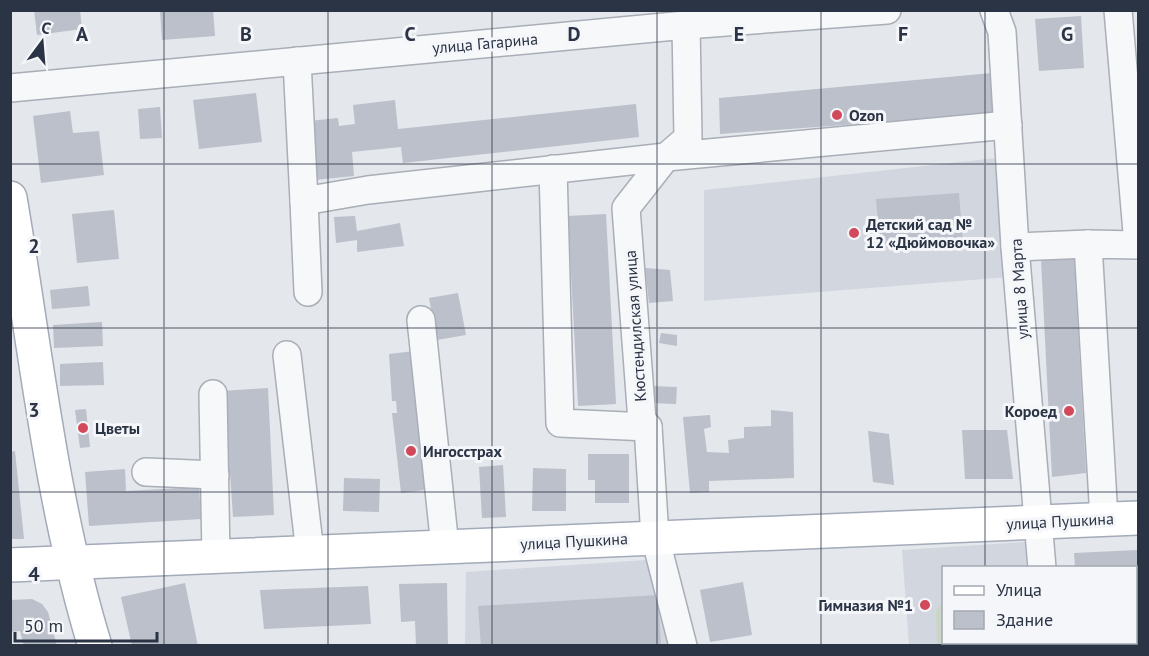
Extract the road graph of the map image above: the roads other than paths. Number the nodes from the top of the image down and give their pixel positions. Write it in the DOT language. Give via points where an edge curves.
graph roads {
  1 [pos="887,10"];
  2 [pos="994,10"];
  3 [pos="1118,10"];
  4 [pos="649,19"];
  5 [pos="686,25"];
  6 [pos="297,61"];
  7 [pos="10,88"];
  8 [pos="1008,125"];
  9 [pos="666,157"];
  10 [pos="553,170"];
  11 [pos="10,198"];
  12 [pos="304,201"];
  13 [pos="1089,244"];
  14 [pos="1138,244"];
  15 [pos="1015,247"];
  16 [pos="308,292"];
  17 [pos="421,320"];
  18 [pos="287,355"];
  19 [pos="213,394"];
  20 [pos="648,427"];
  21 [pos="146,472"];
  22 [pos="215,475"];
  23 [pos="1138,518"];
  24 [pos="1104,519"];
  25 [pos="1038,523"];
  26 [pos="655,537"];
  27 [pos="445,547"];
  28 [pos="310,553"];
  29 [pos="216,557"];
  30 [pos="10,565"];
  31 [pos="1042,566"];
  32 [pos="76,578"];
  33 [pos="96,645"];
  34 [pos="105,645"];
  35 [pos="683,645"];
  1 -- 5 [label="street, улица Гагарина"];
  2 -- 8 [label="street, улица 8 Марта" via="1002,32"];
  3 -- 14 [label="street"];
  4 -- 5 [label="street, улица Гагарина"];
  4 -- 6 [label="street, улица Гагарина"];
  5 -- 9 [label="street, Кюстендилская улица" via="688,138"];
  6 -- 7 [label="street, улица Гагарина"];
  6 -- 12 [label="street"];
  8 -- 9 [label="street"];
  8 -- 15 [label="street, улица 8 Марта"];
  9 -- 10 [label="street"];
  9 -- 20 [label="street, Кюстендилская улица" via="626,208 642,421"];
  10 -- 12 [label="street" via="368,190"];
  10 -- 20 [label="street" via="560,423"];
  11 -- 32 [label="main road"];
  12 -- 16 [label="street"];
  13 -- 14 [label="street"];
  13 -- 15 [label="street"];
  13 -- 24 [label="street"];
  15 -- 25 [label="street, улица 8 Марта"];
  17 -- 27 [label="street"];
  18 -- 28 [label="street"];
  19 -- 22 [label="street"];
  20 -- 26 [label="street, Кюстендилская улица"];
  21 -- 22 [label="street"];
  22 -- 29 [label="street"];
  23 -- 24 [label="main road, улица Пушкина"];
  24 -- 25 [label="main road, улица Пушкина"];
  25 -- 26 [label="main road, улица Пушкина"];
  25 -- 31 [label="street, улица 8 Марта"];
  26 -- 27 [label="main road, улица Пушкина"];
  26 -- 35 [label="street, Кюстендилская улица"];
  27 -- 28 [label="main road, улица Пушкина"];
  28 -- 29 [label="main road, улица Пушкина"];
  29 -- 32 [label="main road, улица Пушкина"];
  30 -- 32 [label="main road, улица Пушкина"];
  32 -- 33 [label="main road"];
  32 -- 34 [label="main road"];
}
